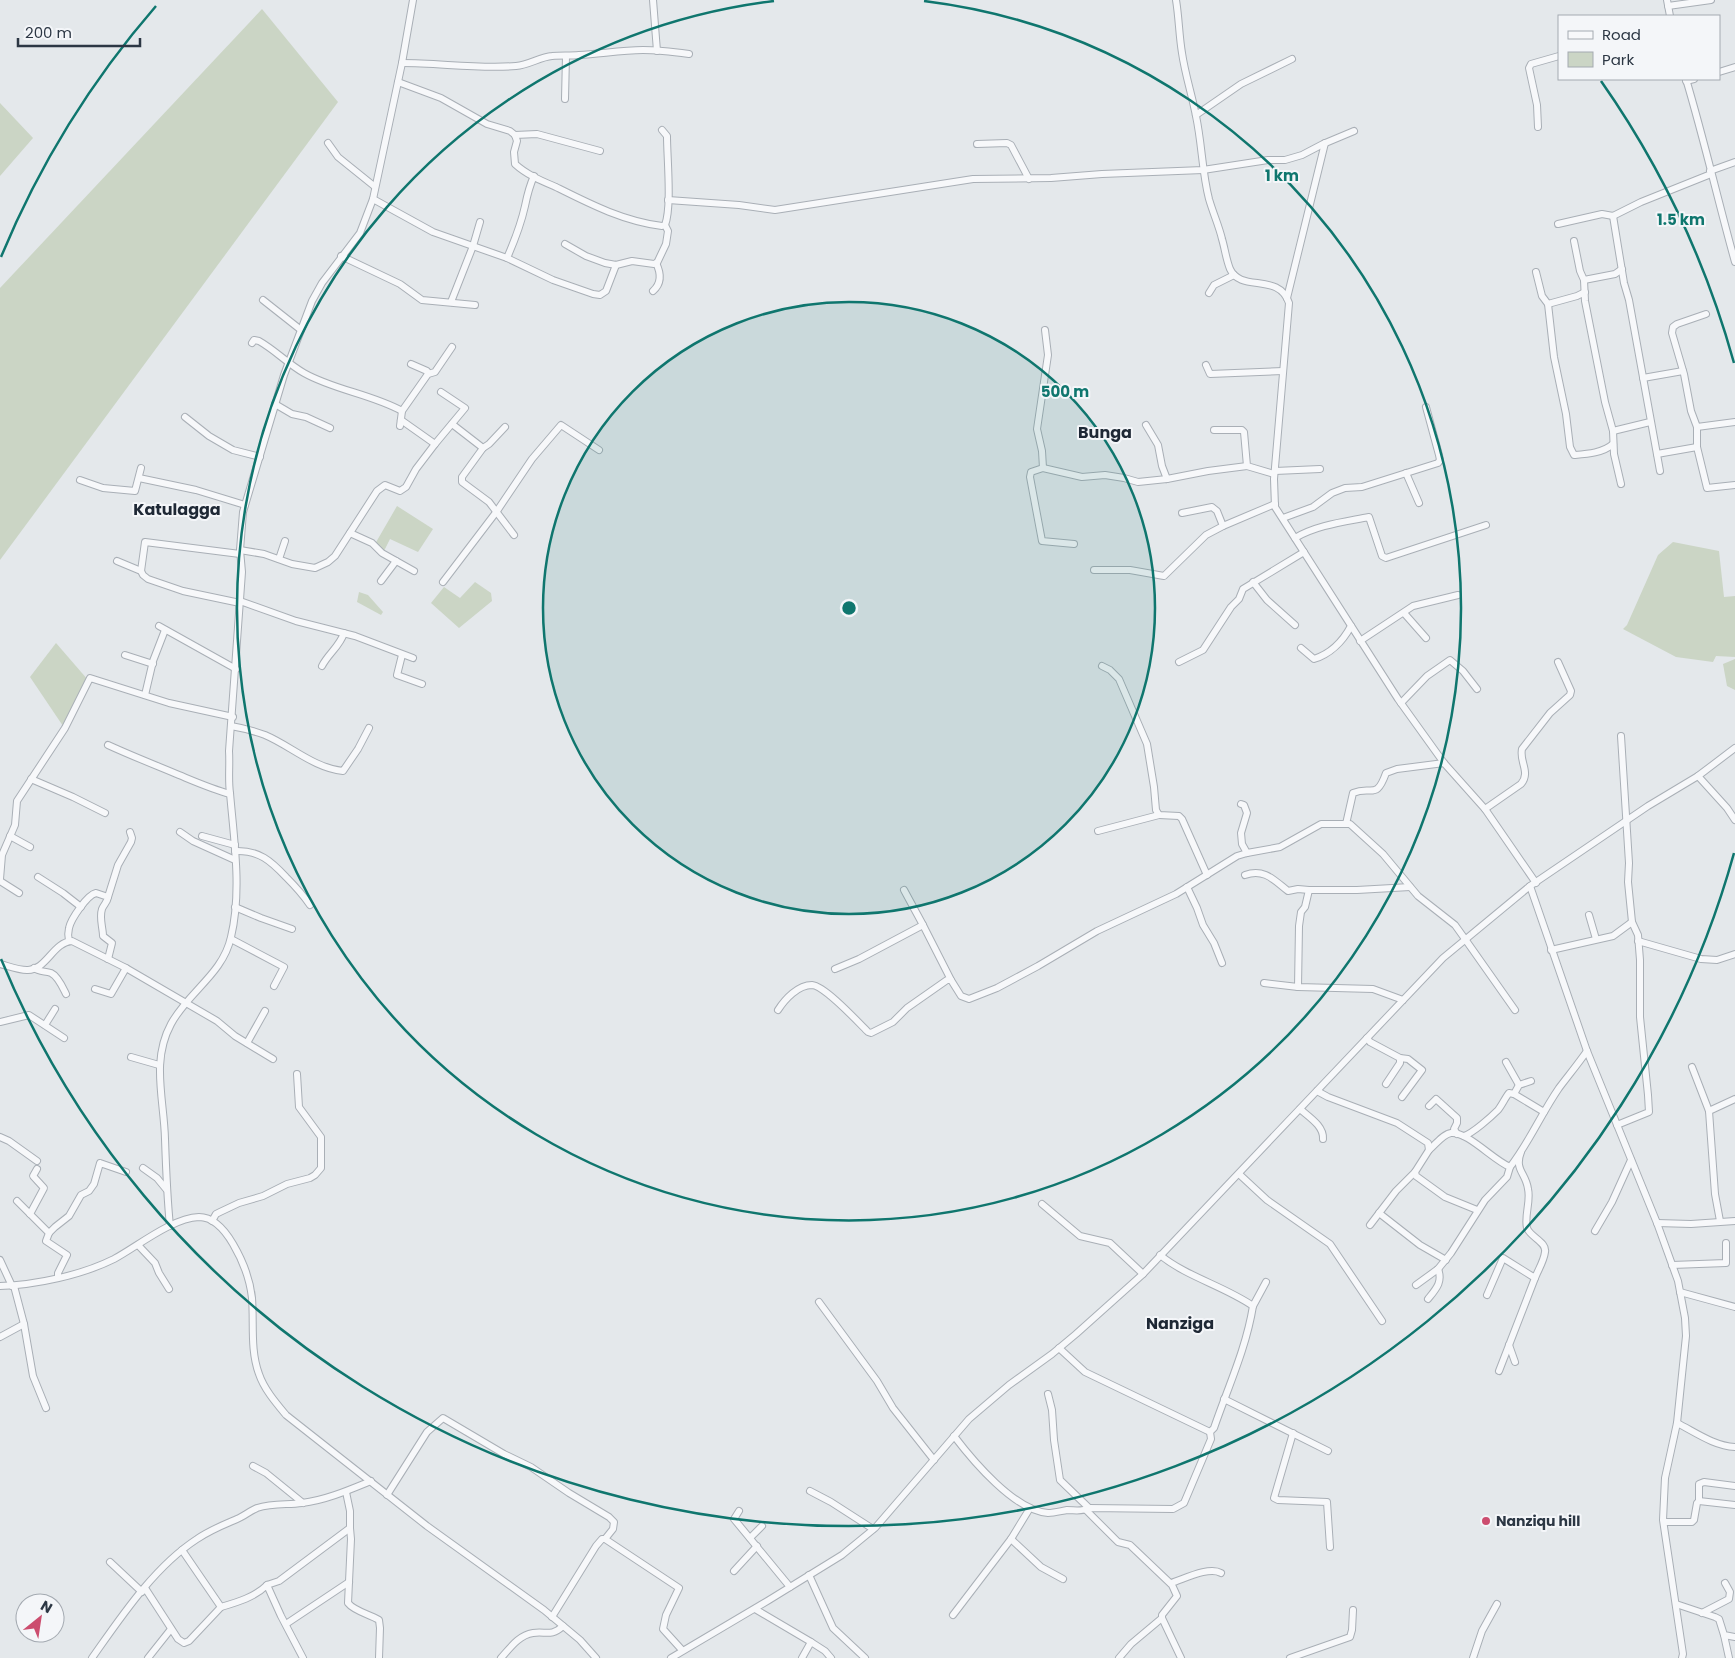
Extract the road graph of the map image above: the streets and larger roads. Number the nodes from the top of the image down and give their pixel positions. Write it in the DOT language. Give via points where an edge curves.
graph roads {
  1 [pos="412,0"];
  2 [pos="653,0"];
  3 [pos="1176,0"];
  4 [pos="1711,0"];
  5 [pos="1667,3"];
  6 [pos="657,51"];
  7 [pos="689,54"];
  8 [pos="566,56"];
  9 [pos="1558,56"];
  10 [pos="1292,59"];
  11 [pos="402,64"];
  12 [pos="1735,68"];
  13 [pos="1720,72"];
  14 [pos="1686,80"];
  15 [pos="398,82"];
  16 [pos="565,99"];
  17 [pos="1196,114"];
  18 [pos="1538,127"];
  19 [pos="662,130"];
  20 [pos="1354,131"];
  21 [pos="515,135"];
  22 [pos="328,143"];
  23 [pos="1325,143"];
  24 [pos="978,144"];
  25 [pos="600,150"];
  26 [pos="1735,162"];
  27 [pos="1203,170"];
  28 [pos="1710,173"];
  29 [pos="534,176"];
  30 [pos="1029,179"];
  31 [pos="374,186"];
  32 [pos="373,199"];
  33 [pos="668,200"];
  34 [pos="1613,216"];
  35 [pos="480,222"];
  36 [pos="1558,224"];
  37 [pos="665,225"];
  38 [pos="1574,241"];
  39 [pos="565,244"];
  40 [pos="473,246"];
  41 [pos="341,256"];
  42 [pos="507,258"];
  43 [pos="1735,262"];
  44 [pos="656,263"];
  45 [pos="616,265"];
  46 [pos="1622,268"];
  47 [pos="1536,272"];
  48 [pos="1234,275"];
  49 [pos="1584,280"];
  50 [pos="653,292"];
  51 [pos="1208,292"];
  52 [pos="1585,292"];
  53 [pos="1287,298"];
  54 [pos="263,300"];
  55 [pos="451,302"];
  56 [pos="1548,304"];
  57 [pos="475,305"];
  58 [pos="1706,314"];
  59 [pos="301,330"];
  60 [pos="1045,330"];
  61 [pos="252,343"];
  62 [pos="452,347"];
  63 [pos="289,362"];
  64 [pos="411,364"];
  65 [pos="1206,365"];
  66 [pos="1684,371"];
  67 [pos="1282,372"];
  68 [pos="428,374"];
  69 [pos="1643,378"];
  70 [pos="441,392"];
  71 [pos="275,404"];
  72 [pos="1426,407"];
  73 [pos="402,411"];
  74 [pos="185,417"];
  75 [pos="1650,422"];
  76 [pos="1735,422"];
  77 [pos="452,424"];
  78 [pos="1146,426"];
  79 [pos="505,427"];
  80 [pos="1697,427"];
  81 [pos="330,428"];
  82 [pos="1214,430"];
  83 [pos="1612,431"];
  84 [pos="435,444"];
  85 [pos="1613,444"];
  86 [pos="483,448"];
  87 [pos="1697,448"];
  88 [pos="599,450"];
  89 [pos="1657,454"];
  90 [pos="260,458"];
  91 [pos="1247,466"];
  92 [pos="141,468"];
  93 [pos="1043,468"];
  94 [pos="1320,469"];
  95 [pos="1660,471"];
  96 [pos="1406,472"];
  97 [pos="1274,473"];
  98 [pos="139,478"];
  99 [pos="1167,479"];
  100 [pos="80,480"];
  101 [pos="1621,484"];
  102 [pos="1735,485"];
  103 [pos="1419,503"];
  104 [pos="1275,504"];
  105 [pos="245,505"];
  106 [pos="496,511"];
  107 [pos="1182,513"];
  108 [pos="1283,518"];
  109 [pos="1486,525"];
  110 [pos="1223,526"];
  111 [pos="350,533"];
  112 [pos="514,535"];
  113 [pos="1295,538"];
  114 [pos="285,541"];
  115 [pos="1074,544"];
  116 [pos="240,552"];
  117 [pos="1304,552"];
  118 [pos="280,559"];
  119 [pos="117,561"];
  120 [pos="396,561"];
  121 [pos="1094,570"];
  122 [pos="141,571"];
  123 [pos="414,571"];
  124 [pos="381,581"];
  125 [pos="443,582"];
  126 [pos="1253,582"];
  127 [pos="1458,595"];
  128 [pos="240,602"];
  129 [pos="1404,613"];
  130 [pos="1295,625"];
  131 [pos="1351,626"];
  132 [pos="344,633"];
  133 [pos="1426,638"];
  134 [pos="1360,640"];
  135 [pos="1301,648"];
  136 [pos="125,655"];
  137 [pos="402,655"];
  138 [pos="413,658"];
  139 [pos="1180,662"];
  140 [pos="1558,662"];
  141 [pos="153,664"];
  142 [pos="322,666"];
  143 [pos="1102,666"];
  144 [pos="236,669"];
  145 [pos="422,684"];
  146 [pos="1477,689"];
  147 [pos="145,694"];
  148 [pos="1401,703"];
  149 [pos="233,717"];
  150 [pos="231,726"];
  151 [pos="369,728"];
  152 [pos="1621,736"];
  153 [pos="108,745"];
  154 [pos="1735,748"];
  155 [pos="1444,763"];
  156 [pos="1698,776"];
  157 [pos="31,779"];
  158 [pos="230,794"];
  159 [pos="1241,804"];
  160 [pos="1485,809"];
  161 [pos="105,813"];
  162 [pos="1159,815"];
  163 [pos="1735,820"];
  164 [pos="1627,821"];
  165 [pos="1346,824"];
  166 [pos="1098,831"];
  167 [pos="130,832"];
  168 [pos="180,832"];
  169 [pos="10,836"];
  170 [pos="202,836"];
  171 [pos="30,848"];
  172 [pos="235,848"];
  173 [pos="1248,852"];
  174 [pos="235,860"];
  175 [pos="1207,875"];
  176 [pos="1246,875"];
  177 [pos="38,877"];
  178 [pos="0,880"];
  179 [pos="1536,883"];
  180 [pos="1410,886"];
  181 [pos="1530,886"];
  182 [pos="1187,887"];
  183 [pos="904,890"];
  184 [pos="1309,890"];
  185 [pos="20,893"];
  186 [pos="108,897"];
  187 [pos="310,905"];
  188 [pos="81,907"];
  189 [pos="235,907"];
  190 [pos="1589,915"];
  191 [pos="1632,922"];
  192 [pos="923,925"];
  193 [pos="292,929"];
  194 [pos="231,939"];
  195 [pos="1465,939"];
  196 [pos="1596,940"];
  197 [pos="69,941"];
  198 [pos="1638,941"];
  199 [pos="1552,950"];
  200 [pos="1735,954"];
  201 [pos="108,959"];
  202 [pos="1222,963"];
  203 [pos="0,964"];
  204 [pos="34,968"];
  205 [pos="126,968"];
  206 [pos="835,969"];
  207 [pos="951,980"];
  208 [pos="1264,983"];
  209 [pos="274,986"];
  210 [pos="1298,987"];
  211 [pos="95,989"];
  212 [pos="66,994"];
  213 [pos="1403,1000"];
  214 [pos="186,1003"];
  215 [pos="55,1009"];
  216 [pos="778,1010"];
  217 [pos="1515,1010"];
  218 [pos="265,1011"];
  219 [pos="0,1022"];
  220 [pos="45,1025"];
  221 [pos="64,1038"];
  222 [pos="1367,1038"];
  223 [pos="247,1043"];
  224 [pos="1587,1051"];
  225 [pos="131,1057"];
  226 [pos="1400,1058"];
  227 [pos="273,1059"];
  228 [pos="1506,1062"];
  229 [pos="159,1065"];
  230 [pos="1692,1067"];
  231 [pos="297,1074"];
  232 [pos="1531,1081"];
  233 [pos="1386,1084"];
  234 [pos="1519,1085"];
  235 [pos="1317,1091"];
  236 [pos="1514,1094"];
  237 [pos="1402,1097"];
  238 [pos="1735,1100"];
  239 [pos="1429,1106"];
  240 [pos="1300,1109"];
  241 [pos="1708,1111"];
  242 [pos="1544,1112"];
  243 [pos="1616,1125"];
  244 [pos="1460,1135"];
  245 [pos="0,1138"];
  246 [pos="1323,1139"];
  247 [pos="1428,1147"];
  248 [pos="1521,1152"];
  249 [pos="1631,1160"];
  250 [pos="37,1161"];
  251 [pos="1510,1167"];
  252 [pos="143,1168"];
  253 [pos="37,1169"];
  254 [pos="126,1172"];
  255 [pos="1415,1172"];
  256 [pos="1239,1174"];
  257 [pos="166,1190"];
  258 [pos="17,1201"];
  259 [pos="1042,1204"];
  260 [pos="1477,1210"];
  261 [pos="1378,1213"];
  262 [pos="30,1214"];
  263 [pos="212,1221"];
  264 [pos="1720,1221"];
  265 [pos="1735,1221"];
  266 [pos="1657,1223"];
  267 [pos="1370,1225"];
  268 [pos="170,1226"];
  269 [pos="1595,1231"];
  270 [pos="49,1233"];
  271 [pos="1726,1244"];
  272 [pos="138,1245"];
  273 [pos="1160,1255"];
  274 [pos="0,1260"];
  275 [pos="1446,1260"];
  276 [pos="1672,1265"];
  277 [pos="1438,1269"];
  278 [pos="1143,1274"];
  279 [pos="58,1277"];
  280 [pos="1535,1278"];
  281 [pos="1266,1282"];
  282 [pos="1416,1285"];
  283 [pos="0,1286"];
  284 [pos="13,1286"];
  285 [pos="169,1289"];
  286 [pos="1680,1292"];
  287 [pos="1487,1295"];
  288 [pos="1428,1299"];
  289 [pos="819,1302"];
  290 [pos="1253,1306"];
  291 [pos="1735,1307"];
  292 [pos="1382,1321"];
  293 [pos="24,1324"];
  294 [pos="0,1337"];
  295 [pos="1509,1345"];
  296 [pos="1059,1348"];
  297 [pos="1515,1362"];
  298 [pos="1499,1371"];
  299 [pos="1048,1394"];
  300 [pos="1224,1399"];
  301 [pos="46,1408"];
  302 [pos="1677,1423"];
  303 [pos="1210,1432"];
  304 [pos="1293,1433"];
  305 [pos="954,1436"];
  306 [pos="1735,1447"];
  307 [pos="1328,1451"];
  308 [pos="934,1460"];
  309 [pos="253,1466"];
  310 [pos="371,1481"];
  311 [pos="1735,1486"];
  312 [pos="810,1491"];
  313 [pos="346,1492"];
  314 [pos="387,1495"];
  315 [pos="1698,1502"];
  316 [pos="303,1503"];
  317 [pos="1735,1505"];
  318 [pos="1030,1508"];
  319 [pos="1088,1509"];
  320 [pos="739,1511"];
  321 [pos="1664,1522"];
  322 [pos="762,1526"];
  323 [pos="350,1528"];
  324 [pos="873,1529"];
  325 [pos="606,1538"];
  326 [pos="750,1538"];
  327 [pos="1011,1539"];
  328 [pos="757,1546"];
  329 [pos="1330,1547"];
  330 [pos="182,1550"];
  331 [pos="110,1562"];
  332 [pos="734,1571"];
  333 [pos="1221,1572"];
  334 [pos="809,1575"];
  335 [pos="1063,1579"];
  336 [pos="349,1582"];
  337 [pos="1725,1583"];
  338 [pos="1171,1584"];
  339 [pos="267,1585"];
  340 [pos="790,1587"];
  341 [pos="143,1590"];
  342 [pos="1732,1598"];
  343 [pos="1498,1604"];
  344 [pos="1676,1604"];
  345 [pos="221,1607"];
  346 [pos="755,1609"];
  347 [pos="1352,1610"];
  348 [pos="1702,1613"];
  349 [pos="953,1614"];
  350 [pos="552,1617"];
  351 [pos="1162,1618"];
  352 [pos="286,1624"];
  353 [pos="563,1626"];
  354 [pos="171,1629"];
  355 [pos="1724,1635"];
  356 [pos="1735,1637"];
  357 [pos="811,1642"];
  358 [pos="677,1655"];
  359 [pos="92,1658"];
  360 [pos="148,1658"];
  361 [pos="303,1658"];
  362 [pos="378,1658"];
  363 [pos="501,1658"];
  364 [pos="596,1658"];
  365 [pos="802,1658"];
  366 [pos="831,1658"];
  367 [pos="865,1658"];
  368 [pos="1119,1658"];
  369 [pos="1181,1658"];
  370 [pos="1290,1658"];
  371 [pos="1473,1658"];
  372 [pos="1682,1658"];
  373 [pos="1729,1658"];
  1 -- 11 [label="street"];
  2 -- 6 [label="street"];
  3 -- 17 [label="street" via="1183,59"];
  4 -- 5 [label="street"];
  6 -- 7 [label="street"];
  6 -- 8 [label="street"];
  8 -- 11 [label="street" via="552,56 516,66 484,68"];
  8 -- 16 [label="street"];
  9 -- 18 [label="street" via="1531,64 1529,68"];
  10 -- 17 [label="street" via="1241,84"];
  11 -- 15 [label="street"];
  12 -- 13 [label="street"];
  14 -- 28 [label="street"];
  15 -- 21 [label="street" via="441,98 479,120"];
  15 -- 31 [label="street"];
  17 -- 27 [label="street"];
  19 -- 33 [label="street" via="667,136"];
  20 -- 23 [label="street"];
  21 -- 25 [label="street" via="537,134"];
  21 -- 29 [label="street" via="516,164"];
  22 -- 31 [label="street" via="338,158"];
  23 -- 27 [label="street" via="1285,160"];
  23 -- 53 [label="street"];
  24 -- 30 [label="street" via="1011,145"];
  26 -- 28 [label="street"];
  27 -- 30 [label="street"];
  27 -- 48 [label="street" via="1226,259"];
  28 -- 34 [label="street"];
  28 -- 43 [label="street"];
  29 -- 37 [label="street" via="614,214"];
  29 -- 42 [label="street"];
  30 -- 33 [label="street" via="954,181 775,210"];
  31 -- 32 [label="street"];
  32 -- 40 [label="street" via="433,232"];
  32 -- 41 [label="street" via="360,233"];
  33 -- 37 [label="street"];
  34 -- 36 [label="street" via="1602,214"];
  34 -- 46 [label="street"];
  35 -- 40 [label="street"];
  37 -- 44 [label="street" via="668,231 666,244"];
  38 -- 49 [label="street"];
  39 -- 45 [label="street" via="586,256"];
  40 -- 42 [label="street"];
  40 -- 55 [label="street"];
  41 -- 55 [label="street" via="400,284 422,300"];
  41 -- 59 [label="street" via="319,289"];
  42 -- 45 [label="street" via="553,280 600,295 606,291"];
  44 -- 45 [label="street" via="632,261"];
  44 -- 50 [label="street" via="661,274"];
  46 -- 49 [label="street" via="1615,274"];
  46 -- 69 [label="street"];
  47 -- 56 [label="street" via="1542,296"];
  48 -- 51 [label="street" via="1214,285"];
  48 -- 53 [label="street" via="1276,287"];
  49 -- 52 [label="street"];
  52 -- 56 [label="street"];
  52 -- 83 [label="street"];
  53 -- 67 [label="street" via="1289,308"];
  54 -- 59 [label="street"];
  55 -- 57 [label="street"];
  56 -- 85 [label="street" via="1570,447 1574,455 1593,453"];
  58 -- 66 [label="street" via="1673,327"];
  59 -- 63 [label="street"];
  60 -- 93 [label="street" via="1048,355 1037,429"];
  61 -- 63 [label="street" via="259,341"];
  62 -- 68 [label="street" via="435,372"];
  63 -- 71 [label="street"];
  63 -- 73 [label="street" via="303,373"];
  64 -- 68 [label="street"];
  65 -- 67 [label="street" via="1210,374"];
  66 -- 69 [label="street"];
  66 -- 80 [label="street"];
  67 -- 97 [label="street"];
  68 -- 73 [label="street"];
  69 -- 75 [label="street"];
  70 -- 77 [label="street" via="465,408"];
  71 -- 81 [label="street"];
  71 -- 90 [label="street"];
  72 -- 96 [label="street" via="1440,460"];
  73 -- 84 [label="street" via="400,423"];
  74 -- 90 [label="street" via="233,450"];
  75 -- 83 [label="street"];
  75 -- 89 [label="street"];
  76 -- 80 [label="street"];
  77 -- 84 [label="street"];
  77 -- 86 [label="street"];
  78 -- 99 [label="street" via="1158,445"];
  79 -- 86 [label="street"];
  80 -- 87 [label="street"];
  82 -- 91 [label="street" via="1244,432"];
  83 -- 85 [label="street"];
  84 -- 111 [label="street" via="400,492 385,485 377,491"];
  85 -- 101 [label="street"];
  86 -- 106 [label="street" via="462,477 462,482"];
  87 -- 89 [label="street"];
  87 -- 102 [label="street" via="1707,488"];
  88 -- 106 [label="street" via="561,425 532,459"];
  89 -- 95 [label="street"];
  90 -- 105 [label="street"];
  91 -- 97 [label="street"];
  91 -- 99 [label="street"];
  92 -- 98 [label="street"];
  93 -- 99 [label="street" via="1138,482"];
  93 -- 115 [label="street" via="1030,474 1042,541"];
  94 -- 97 [label="street"];
  96 -- 103 [label="street"];
  96 -- 108 [label="street" via="1362,487 1345,488 1313,507"];
  97 -- 104 [label="street"];
  98 -- 100 [label="street" via="135,491 104,488"];
  98 -- 105 [label="street"];
  104 -- 108 [label="street"];
  104 -- 110 [label="street"];
  105 -- 116 [label="street"];
  106 -- 112 [label="street"];
  106 -- 125 [label="street"];
  107 -- 110 [label="street" via="1212,507"];
  108 -- 113 [label="street"];
  109 -- 113 [label="street" via="1386,558 1382,556 1369,517 1320,527"];
  110 -- 121 [label="street" via="1199,540 1164,576 1130,570"];
  111 -- 118 [label="street" via="335,556 316,568"];
  111 -- 120 [label="street" via="372,543"];
  113 -- 117 [label="street"];
  114 -- 118 [label="street"];
  116 -- 118 [label="street"];
  116 -- 122 [label="street" via="144,542"];
  116 -- 128 [label="street"];
  117 -- 126 [label="street"];
  117 -- 131 [label="street"];
  119 -- 122 [label="street"];
  120 -- 123 [label="street"];
  120 -- 124 [label="street"];
  122 -- 128 [label="street" via="148,579 183,591"];
  126 -- 130 [label="street" via="1267,600"];
  126 -- 139 [label="street" via="1243,589 1202,650"];
  127 -- 129 [label="street" via="1413,606"];
  128 -- 132 [label="street"];
  128 -- 144 [label="street"];
  129 -- 133 [label="street"];
  129 -- 134 [label="street"];
  131 -- 134 [label="street"];
  131 -- 135 [label="street" via="1333,648 1318,658 1314,659"];
  132 -- 137 [label="street"];
  132 -- 142 [label="street"];
  134 -- 148 [label="street"];
  136 -- 141 [label="street"];
  137 -- 138 [label="street"];
  137 -- 145 [label="street" via="397,675"];
  140 -- 160 [label="street" via="1570,695 1550,713 1522,749 1525,779"];
  141 -- 144 [label="street" via="162,628"];
  141 -- 147 [label="street"];
  143 -- 162 [label="street" via="1119,680 1147,744"];
  144 -- 149 [label="street"];
  146 -- 148 [label="street" via="1464,671 1450,660 1427,676"];
  147 -- 149 [label="street" via="169,703"];
  147 -- 157 [label="street" via="90,678 65,728"];
  148 -- 155 [label="street"];
  149 -- 150 [label="street"];
  150 -- 151 [label="street" via="266,736 309,760 342,771"];
  150 -- 158 [label="street"];
  152 -- 164 [label="street"];
  153 -- 158 [label="street"];
  154 -- 156 [label="street"];
  155 -- 160 [label="street"];
  155 -- 165 [label="street" via="1397,769 1386,773 1382,786 1373,791 1353,793"];
  156 -- 163 [label="street"];
  156 -- 164 [label="street"];
  157 -- 161 [label="street"];
  157 -- 169 [label="street" via="17,801 15,825"];
  158 -- 172 [label="street"];
  159 -- 173 [label="street" via="1247,813 1241,833 1242,844"];
  160 -- 179 [label="street"];
  162 -- 166 [label="street"];
  162 -- 175 [label="street" via="1182,819"];
  164 -- 179 [label="street"];
  164 -- 191 [label="street"];
  165 -- 173 [label="street" via="1321,824 1280,846"];
  165 -- 180 [label="street" via="1350,824 1383,854"];
  167 -- 186 [label="street" via="131,842 118,865"];
  168 -- 174 [label="street"];
  169 -- 171 [label="street"];
  169 -- 178 [label="street" via="2,856"];
  170 -- 172 [label="street"];
  172 -- 174 [label="street"];
  172 -- 187 [label="street" via="254,852 271,861"];
  173 -- 175 [label="street"];
  174 -- 189 [label="street"];
  175 -- 182 [label="street"];
  176 -- 184 [label="street" via="1262,873 1288,890"];
  177 -- 188 [label="street"];
  178 -- 185 [label="street"];
  179 -- 181 [label="street"];
  180 -- 184 [label="street"];
  180 -- 195 [label="street" via="1456,925"];
  181 -- 195 [label="street"];
  181 -- 199 [label="street"];
  182 -- 202 [label="street"];
  182 -- 207 [label="street" via="1097,931 997,988 969,998 961,996"];
  183 -- 192 [label="street"];
  184 -- 210 [label="street" via="1299,926"];
  186 -- 188 [label="street" via="92,894"];
  186 -- 201 [label="street" via="102,909 103,936 112,943"];
  188 -- 197 [label="street" via="69,927"];
  189 -- 193 [label="street"];
  189 -- 194 [label="street"];
  190 -- 196 [label="street"];
  191 -- 196 [label="street" via="1613,936"];
  191 -- 198 [label="street"];
  192 -- 206 [label="street"];
  192 -- 207 [label="street"];
  194 -- 209 [label="street" via="284,967"];
  194 -- 214 [label="street" via="216,970"];
  195 -- 213 [label="street"];
  195 -- 217 [label="street"];
  196 -- 199 [label="street"];
  197 -- 201 [label="street"];
  197 -- 204 [label="street"];
  198 -- 200 [label="street" via="1700,959 1717,960"];
  198 -- 243 [label="street" via="1640,1017 1649,1112"];
  199 -- 224 [label="street"];
  201 -- 205 [label="street"];
  203 -- 204 [label="street" via="28,970"];
  204 -- 212 [label="street" via="52,974"];
  205 -- 211 [label="street" via="111,994"];
  205 -- 214 [label="street"];
  207 -- 216 [label="street" via="907,1008 893,1022 871,1033 818,987 810,985 788,996"];
  208 -- 210 [label="street"];
  210 -- 213 [label="street" via="1374,989"];
  213 -- 222 [label="street"];
  214 -- 223 [label="street"];
  214 -- 229 [label="street" via="165,1036"];
  215 -- 220 [label="street"];
  218 -- 223 [label="street"];
  219 -- 220 [label="street" via="29,1015"];
  220 -- 221 [label="street"];
  222 -- 226 [label="street"];
  222 -- 235 [label="street"];
  223 -- 227 [label="street"];
  224 -- 242 [label="street"];
  224 -- 243 [label="street"];
  225 -- 229 [label="street"];
  226 -- 233 [label="street"];
  226 -- 237 [label="street" via="1408,1059 1422,1070"];
  228 -- 234 [label="street"];
  229 -- 257 [label="street"];
  230 -- 241 [label="street"];
  231 -- 263 [label="street" via="300,1107 321,1137 321,1168 315,1176 220,1212"];
  232 -- 234 [label="street"];
  234 -- 236 [label="street"];
  235 -- 240 [label="street"];
  235 -- 247 [label="street" via="1396,1123"];
  236 -- 242 [label="street"];
  236 -- 244 [label="street" via="1509,1093 1482,1125 1469,1134"];
  238 -- 241 [label="street"];
  239 -- 244 [label="street" via="1436,1099 1457,1118 1454,1129"];
  240 -- 246 [label="street" via="1321,1128"];
  240 -- 256 [label="street"];
  241 -- 264 [label="street"];
  242 -- 248 [label="street"];
  243 -- 249 [label="street"];
  244 -- 247 [label="street" via="1450,1133"];
  244 -- 251 [label="street"];
  245 -- 250 [label="street"];
  247 -- 255 [label="street"];
  248 -- 251 [label="street"];
  248 -- 280 [label="street" via="1518,1160 1520,1171 1528,1188 1527,1227 1545,1252"];
  249 -- 266 [label="street"];
  249 -- 269 [label="street"];
  251 -- 260 [label="street" via="1507,1177"];
  252 -- 257 [label="street"];
  253 -- 262 [label="street" via="33,1176 44,1188"];
  254 -- 270 [label="street" via="100,1164 89,1191 81,1195 69,1216"];
  255 -- 260 [label="street" via="1445,1197"];
  255 -- 261 [label="street"];
  256 -- 273 [label="street"];
  256 -- 292 [label="street" via="1267,1200 1330,1244"];
  257 -- 268 [label="street"];
  258 -- 262 [label="street"];
  259 -- 278 [label="street" via="1080,1236 1110,1243"];
  260 -- 275 [label="street"];
  261 -- 267 [label="street"];
  261 -- 275 [label="street"];
  262 -- 270 [label="street"];
  263 -- 268 [label="street" via="199,1217"];
  263 -- 310 [label="street" via="224,1230 246,1272 252,1298 253,1345 258,1374 265,1386 286,1415"];
  264 -- 265 [label="street"];
  264 -- 266 [label="street"];
  266 -- 276 [label="street"];
  268 -- 272 [label="street"];
  270 -- 279 [label="street" via="46,1240 67,1255"];
  271 -- 276 [label="street" via="1726,1263"];
  272 -- 279 [label="street" via="102,1264"];
  272 -- 285 [label="street" via="155,1263"];
  273 -- 278 [label="street"];
  273 -- 290 [label="street" via="1171,1264"];
  274 -- 284 [label="street"];
  275 -- 277 [label="street"];
  276 -- 286 [label="street"];
  277 -- 282 [label="street"];
  277 -- 288 [label="street" via="1440,1283"];
  278 -- 296 [label="street"];
  279 -- 284 [label="street"];
  280 -- 287 [label="street" via="1503,1258"];
  280 -- 295 [label="street"];
  281 -- 290 [label="street"];
  283 -- 284 [label="street"];
  284 -- 293 [label="street"];
  286 -- 291 [label="street"];
  286 -- 302 [label="street" via="1686,1336"];
  289 -- 308 [label="street"];
  290 -- 300 [label="street" via="1243,1348"];
  293 -- 294 [label="street"];
  293 -- 301 [label="street" via="33,1376"];
  295 -- 297 [label="street"];
  295 -- 298 [label="street"];
  296 -- 303 [label="street" via="1085,1372"];
  296 -- 305 [label="street" via="1008,1384"];
  299 -- 319 [label="street" via="1060,1480"];
  300 -- 303 [label="street"];
  300 -- 304 [label="street"];
  302 -- 306 [label="street" via="1715,1443"];
  302 -- 321 [label="street" via="1665,1478"];
  303 -- 319 [label="street" via="1184,1503 1173,1509"];
  304 -- 307 [label="street"];
  304 -- 329 [label="street" via="1274,1498 1327,1502"];
  305 -- 308 [label="street"];
  305 -- 318 [label="street" via="1003,1489"];
  308 -- 324 [label="street"];
  309 -- 316 [label="street"];
  310 -- 313 [label="street"];
  310 -- 314 [label="street"];
  311 -- 315 [label="street" via="1701,1483"];
  312 -- 324 [label="street"];
  313 -- 316 [label="street"];
  313 -- 323 [label="street"];
  314 -- 325 [label="street" via="427,1432 443,1418 531,1466 609,1517 614,1522"];
  314 -- 350 [label="street"];
  315 -- 317 [label="street"];
  315 -- 321 [label="street" via="1692,1522"];
  316 -- 330 [label="street" via="273,1504 255,1509 215,1528"];
  318 -- 319 [label="street" via="1049,1513"];
  318 -- 327 [label="street"];
  319 -- 338 [label="street" via="1118,1542 1130,1545"];
  320 -- 326 [label="street" via="734,1519"];
  321 -- 344 [label="street"];
  322 -- 326 [label="street"];
  323 -- 336 [label="street"];
  323 -- 339 [label="street" via="279,1581"];
  324 -- 334 [label="street" via="842,1555"];
  325 -- 350 [label="street" via="596,1546"];
  325 -- 358 [label="street" via="678,1588 662,1629"];
  326 -- 328 [label="street"];
  327 -- 335 [label="street" via="1041,1567"];
  327 -- 349 [label="street"];
  328 -- 332 [label="street"];
  328 -- 340 [label="street"];
  330 -- 341 [label="street"];
  330 -- 345 [label="street"];
  331 -- 341 [label="street"];
  333 -- 338 [label="street" via="1196,1574"];
  334 -- 340 [label="street"];
  334 -- 367 [label="street" via="833,1628"];
  336 -- 352 [label="street"];
  336 -- 362 [label="street" via="350,1606 379,1620"];
  337 -- 342 [label="street"];
  338 -- 351 [label="street" via="1177,1596"];
  339 -- 345 [label="street" via="249,1597"];
  339 -- 352 [label="street"];
  340 -- 346 [label="street"];
  341 -- 354 [label="street"];
  341 -- 359 [label="street"];
  342 -- 348 [label="street"];
  343 -- 371 [label="street" via="1482,1631"];
  344 -- 348 [label="street"];
  344 -- 372 [label="street"];
  345 -- 354 [label="street" via="186,1642 181,1642"];
  346 -- 357 [label="street"];
  346 -- 358 [label="street"];
  347 -- 370 [label="street" via="1350,1637"];
  348 -- 355 [label="street" via="1719,1619"];
  350 -- 353 [label="street"];
  351 -- 368 [label="street"];
  351 -- 369 [label="street"];
  352 -- 361 [label="street"];
  353 -- 363 [label="street" via="557,1632 522,1637"];
  353 -- 364 [label="street"];
  354 -- 360 [label="street"];
  355 -- 356 [label="street"];
  355 -- 373 [label="street"];
  357 -- 365 [label="street"];
  357 -- 366 [label="street"];
}
